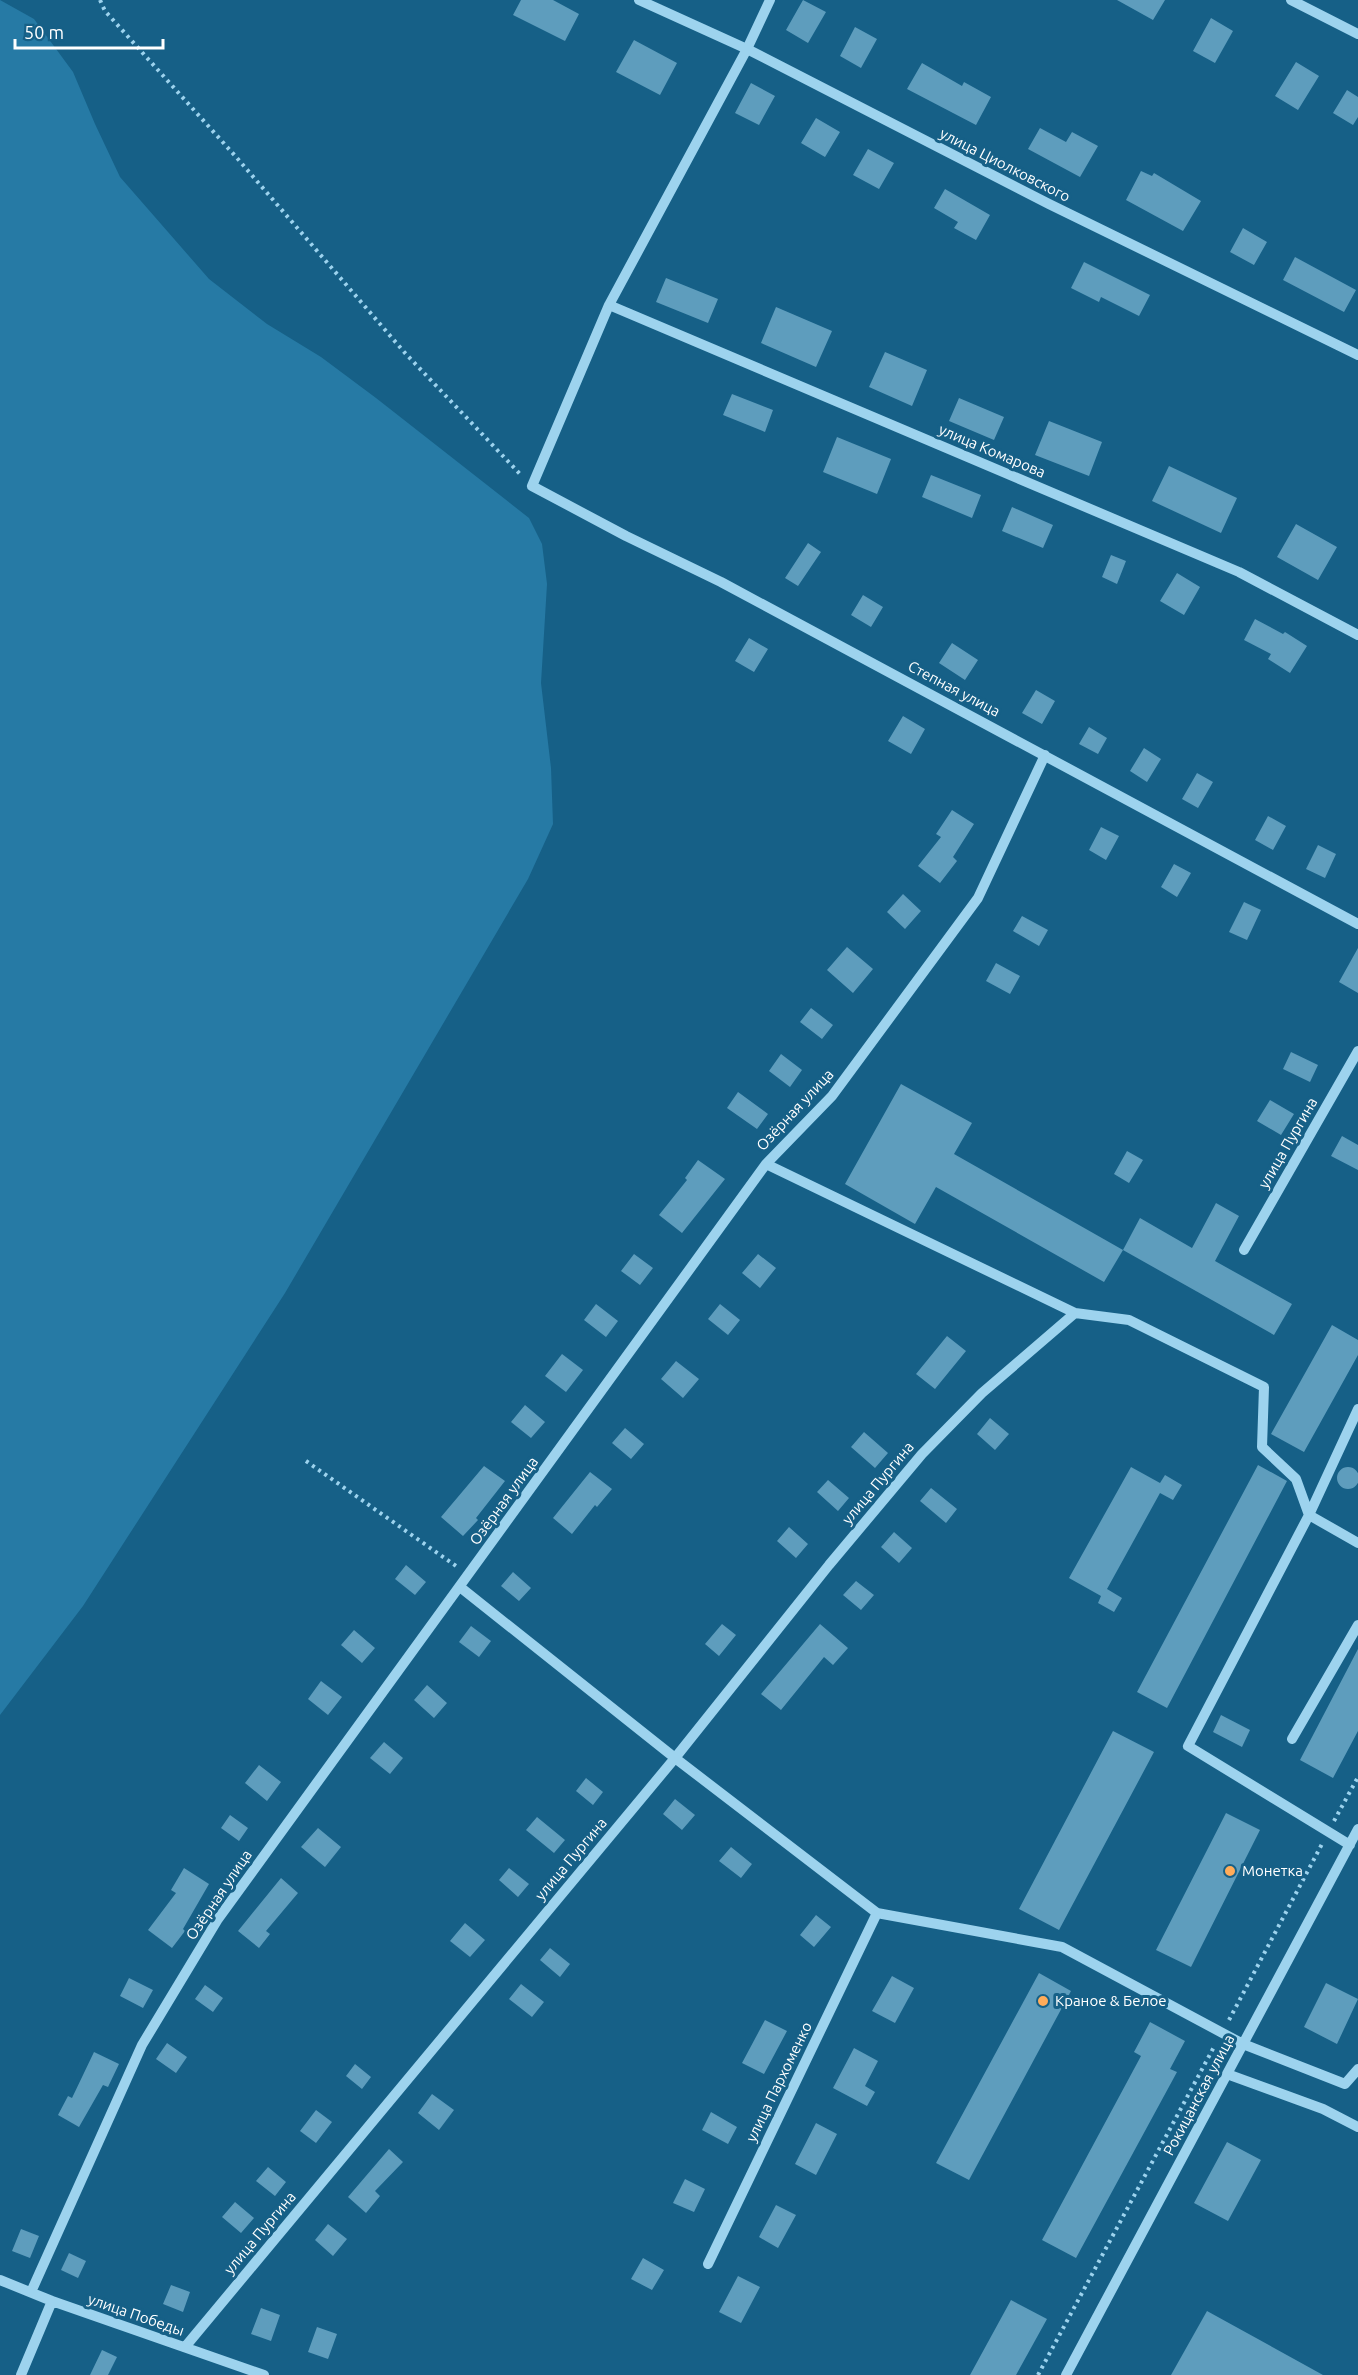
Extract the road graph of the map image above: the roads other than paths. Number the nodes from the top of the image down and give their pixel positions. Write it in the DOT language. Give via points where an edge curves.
graph roads {
  1 [pos="639,0"];
  2 [pos="770,0"];
  3 [pos="1291,0"];
  4 [pos="1358,34"];
  5 [pos="747,49"];
  6 [pos="609,305"];
  7 [pos="1358,355"];
  8 [pos="1358,635"];
  9 [pos="1045,755"];
  10 [pos="1358,924"];
  11 [pos="1358,1051"];
  12 [pos="766,1164"];
  13 [pos="1244,1250"];
  14 [pos="1075,1313"];
  15 [pos="1358,1409"];
  16 [pos="1309,1515"];
  17 [pos="1358,1543"];
  18 [pos="460,1587"];
  19 [pos="1358,1625"];
  20 [pos="1292,1739"];
  21 [pos="675,1758"];
  22 [pos="1358,1829"];
  23 [pos="1350,1845"];
  24 [pos="877,1913"];
  25 [pos="1243,2044"];
  26 [pos="1358,2069"];
  27 [pos="1227,2074"];
  28 [pos="1358,2127"];
  29 [pos="708,2264"];
  30 [pos="0,2280"];
  31 [pos="31,2292"];
  32 [pos="52,2301"];
  33 [pos="185,2347"];
  34 [pos="21,2375"];
  35 [pos="264,2375"];
  36 [pos="1066,2375"];
  1 -- 5 [label="street, улица Циолковского"];
  2 -- 5 [label="street"];
  3 -- 4 [label="street"];
  5 -- 6 [label="street"];
  5 -- 7 [label="street, улица Циолковского" via="1049,204"];
  6 -- 8 [label="street, улица Комарова" via="1239,572"];
  6 -- 9 [label="street, Степная улица" via="532,486"];
  9 -- 10 [label="street, Степная улица"];
  9 -- 12 [label="street, Озёрная улица" via="978,898 832,1096"];
  11 -- 13 [label="street, улица Пургина"];
  12 -- 14 [label="street"];
  12 -- 18 [label="street, Озёрная улица"];
  14 -- 16 [label="street" via="1129,1320 1264,1387 1262,1447 1296,1479"];
  14 -- 21 [label="street, улица Пургина" via="982,1393 922,1454"];
  15 -- 16 [label="street"];
  16 -- 17 [label="street"];
  16 -- 23 [label="street" via="1188,1746"];
  18 -- 21 [label="street"];
  18 -- 31 [label="street, Озёрная улица" via="218,1919 142,2045"];
  19 -- 20 [label="street"];
  21 -- 24 [label="street"];
  21 -- 33 [label="street, улица Пургина"];
  22 -- 23 [label="street, Рокицанская улица"];
  23 -- 25 [label="street, Рокицанская улица"];
  24 -- 25 [label="street" via="1062,1947"];
  24 -- 29 [label="street, улица Пархоменко"];
  25 -- 26 [label="street" via="1345,2084"];
  25 -- 27 [label="street, Рокицанская улица"];
  27 -- 28 [label="street" via="1323,2109"];
  27 -- 36 [label="street, Рокицанская улица"];
  30 -- 31 [label="street, улица Победы"];
  31 -- 32 [label="street, улица Победы"];
  32 -- 33 [label="street, улица Победы"];
  32 -- 34 [label="street"];
  33 -- 35 [label="street, улица Победы"];
}
